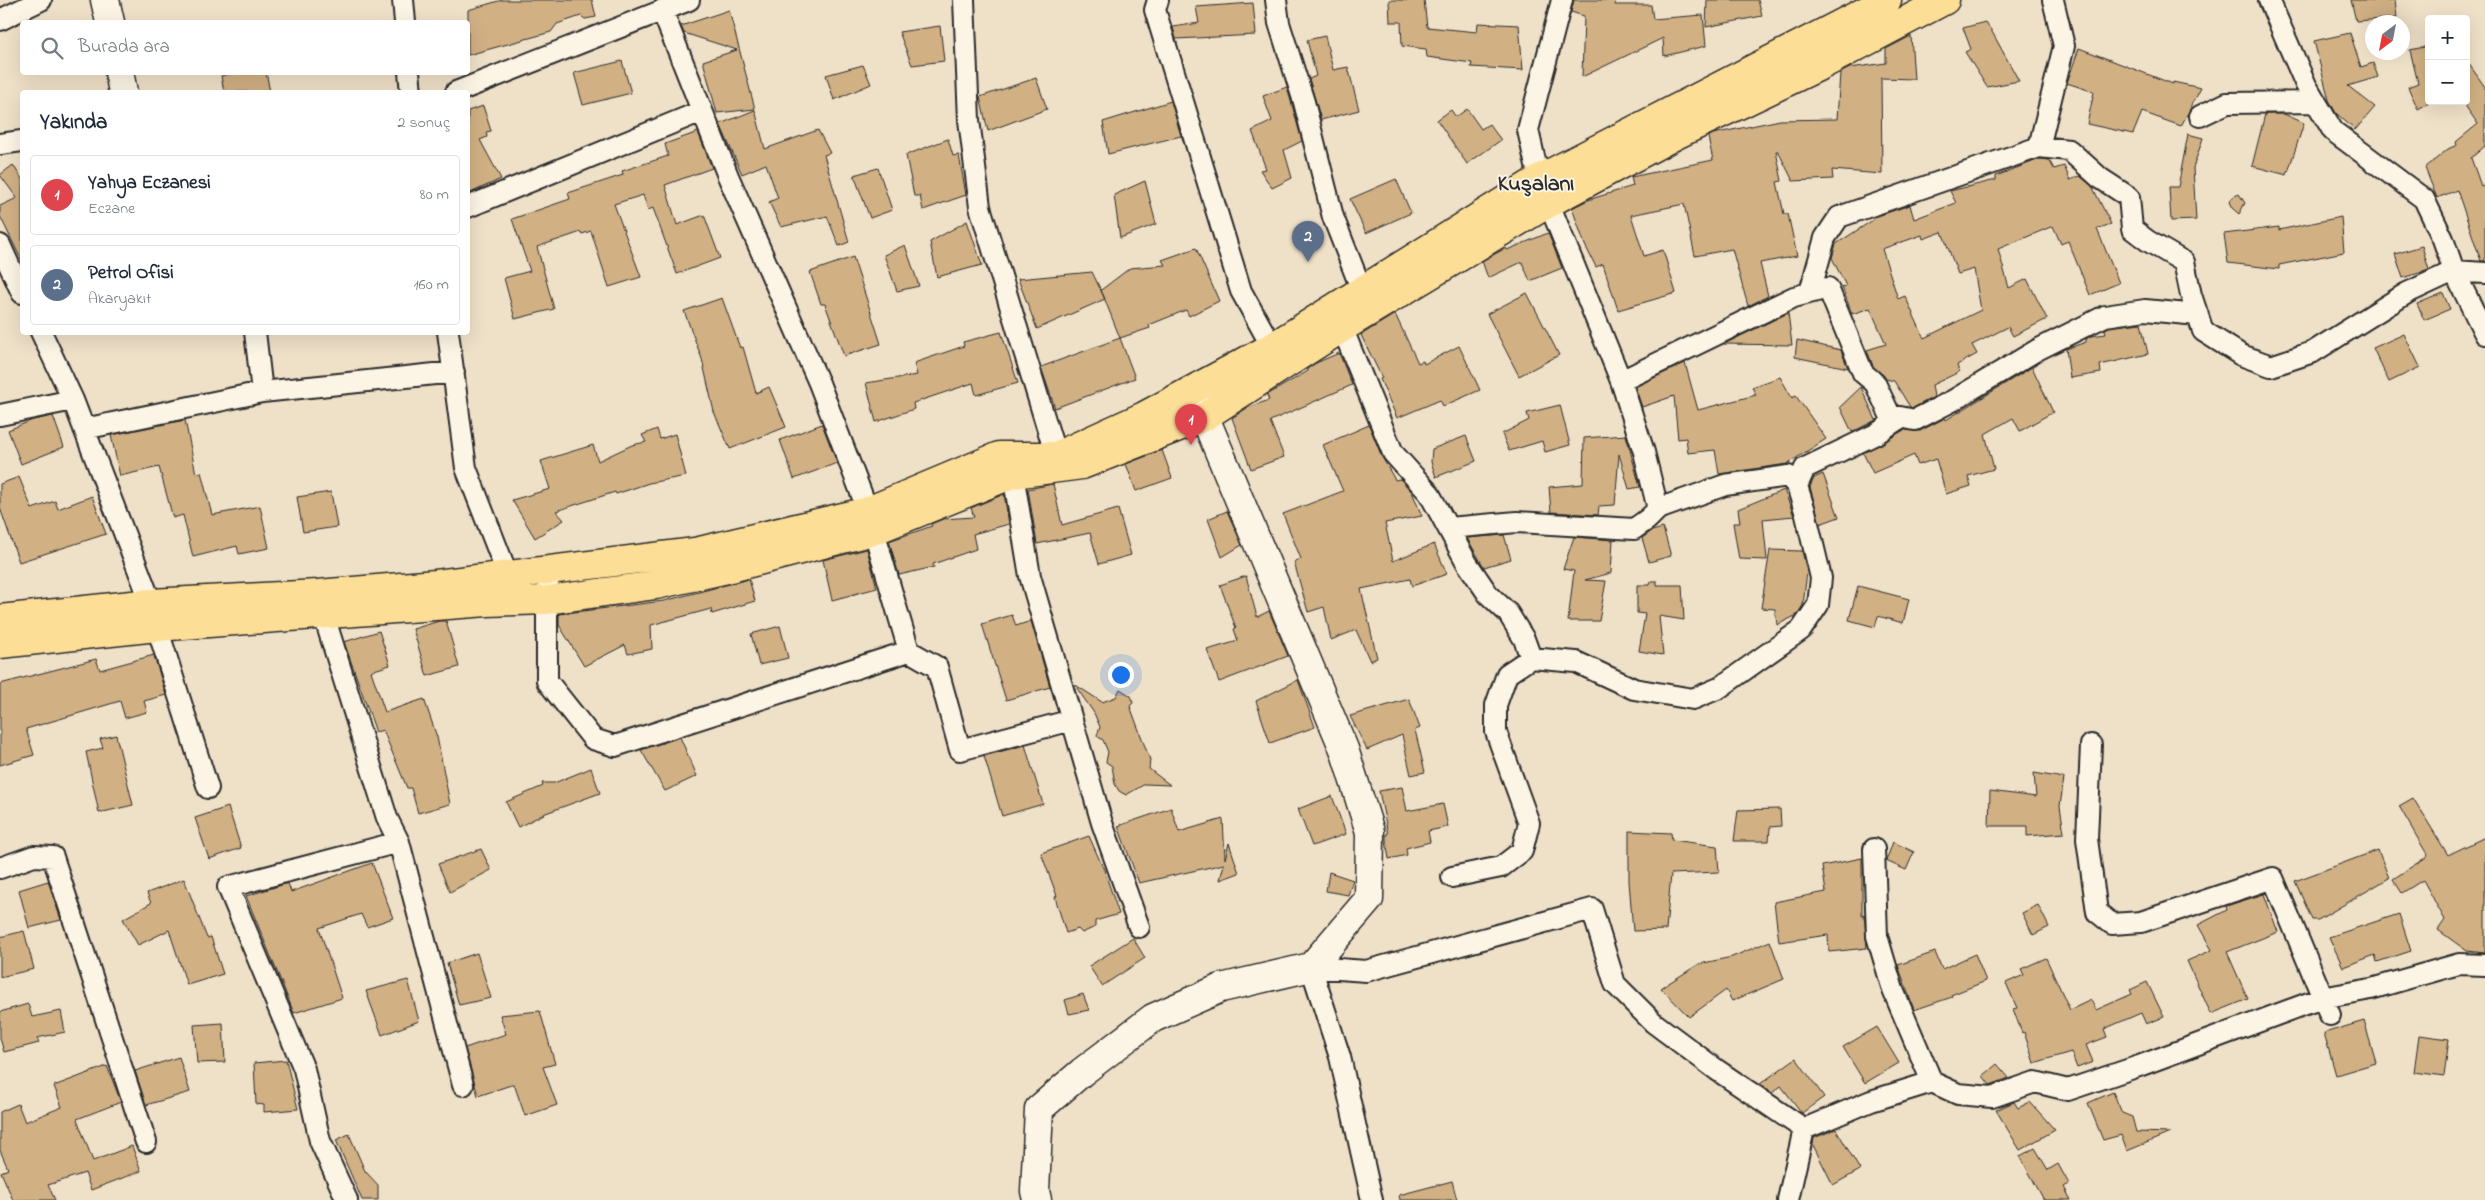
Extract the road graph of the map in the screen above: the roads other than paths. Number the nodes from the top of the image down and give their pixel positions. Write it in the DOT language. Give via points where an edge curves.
graph roads {
  1 [pos="41,0"];
  2 [pos="105,0"];
  3 [pos="403,0"];
  4 [pos="689,0"];
  5 [pos="964,0"];
  6 [pos="1158,0"];
  7 [pos="1276,0"];
  8 [pos="1562,0"];
  9 [pos="1887,0"];
  10 [pos="1945,0"];
  11 [pos="2053,0"];
  12 [pos="2270,0"];
  13 [pos="662,10"];
  14 [pos="0,20"];
  15 [pos="110,20"];
  16 [pos="405,20"];
  17 [pos="120,75"];
  18 [pos="409,75"];
  19 [pos="123,90"];
  20 [pos="411,90"];
  21 [pos="461,90"];
  22 [pos="2316,102"];
  23 [pos="702,111"];
  24 [pos="2200,116"];
  25 [pos="20,141"];
  26 [pos="0,144"];
  27 [pos="2039,147"];
  28 [pos="1544,191"];
  29 [pos="470,206"];
  30 [pos="0,245"];
  31 [pos="2454,271"];
  32 [pos="2485,273"];
  33 [pos="20,289"];
  34 [pos="1362,291"];
  35 [pos="1810,292"];
  36 [pos="2198,315"];
  37 [pos="1338,318"];
  38 [pos="2485,334"];
  39 [pos="42,335"];
  40 [pos="255,335"];
  41 [pos="448,335"];
  42 [pos="1272,347"];
  43 [pos="454,372"];
  44 [pos="1621,381"];
  45 [pos="1193,390"];
  46 [pos="262,392"];
  47 [pos="72,400"];
  48 [pos="0,415"];
  49 [pos="1204,417"];
  50 [pos="1900,418"];
  51 [pos="84,429"];
  52 [pos="1056,456"];
  53 [pos="1006,465"];
  54 [pos="1797,486"];
  55 [pos="1658,509"];
  56 [pos="871,521"];
  57 [pos="1449,528"];
  58 [pos="550,571"];
  59 [pos="508,576"];
  60 [pos="546,600"];
  61 [pos="321,604"];
  62 [pos="154,615"];
  63 [pos="0,619"];
  64 [pos="0,644"];
  65 [pos="909,651"];
  66 [pos="1531,658"];
  67 [pos="1072,720"];
  68 [pos="2091,745"];
  69 [pos="208,788"];
  70 [pos="399,842"];
  71 [pos="1874,849"];
  72 [pos="0,868"];
  73 [pos="1452,878"];
  74 [pos="1138,927"];
  75 [pos="2485,964"];
  76 [pos="1311,967"];
  77 [pos="2326,1007"];
  78 [pos="1932,1082"];
  79 [pos="462,1085"];
  80 [pos="1804,1129"];
  81 [pos="146,1142"];
  82 [pos="347,1200"];
  83 [pos="1037,1200"];
  84 [pos="1372,1200"];
  85 [pos="1788,1200"];
  1 -- 14 [label="street"];
  2 -- 15 [label="street"];
  3 -- 16 [label="street"];
  4 -- 13 [label="street"];
  5 -- 52 [label="street" via="969,120 980,207"];
  6 -- 42 [label="street" via="1155,10 1241,291"];
  7 -- 34 [label="street" via="1279,22 1304,102 1333,216"];
  8 -- 28 [label="street" via="1528,130"];
  9 -- 28 [label="highway"];
  10 -- 28 [label="highway" via="1820,66 1674,136"];
  11 -- 27 [label="street" via="2064,46"];
  12 -- 22 [label="street"];
  13 -- 21 [label="street"];
  13 -- 23 [label="street"];
  17 -- 19 [label="street"];
  18 -- 20 [label="street"];
  22 -- 24 [label="street" via="2227,103"];
  22 -- 31 [label="street" via="2333,131 2424,199"];
  23 -- 29 [label="street"];
  23 -- 56 [label="street" via="819,383"];
  25 -- 26 [label="street"];
  27 -- 35 [label="street" via="1839,218 1825,238"];
  27 -- 36 [label="street" via="2069,150 2100,178 2129,197 2132,229 2184,262"];
  28 -- 34 [label="highway"];
  28 -- 37 [label="highway"];
  28 -- 44 [label="street"];
  30 -- 33 [label="street"];
  31 -- 32 [label="street"];
  31 -- 36 [label="street" via="2407,293 2313,352 2271,366 2241,355 2203,330"];
  31 -- 38 [label="street"];
  34 -- 37 [label="highway"];
  35 -- 44 [label="street"];
  35 -- 50 [label="street" via="1828,288 1863,373 1875,383 1890,415"];
  36 -- 50 [label="street" via="2144,310 2105,316 2037,350 1915,420"];
  37 -- 42 [label="highway"];
  37 -- 49 [label="highway"];
  37 -- 57 [label="street" via="1393,453 1429,493"];
  39 -- 47 [label="street"];
  40 -- 46 [label="street"];
  41 -- 43 [label="street"];
  42 -- 45 [label="highway"];
  43 -- 46 [label="street"];
  43 -- 59 [label="street" via="466,468"];
  44 -- 55 [label="street"];
  45 -- 49 [label="street"];
  45 -- 52 [label="highway"];
  46 -- 51 [label="street"];
  47 -- 48 [label="street"];
  47 -- 51 [label="street"];
  49 -- 53 [label="highway" via="1082,465"];
  49 -- 76 [label="street" via="1344,749 1370,832 1369,898"];
  50 -- 54 [label="street" via="1876,434 1805,468"];
  51 -- 62 [label="street"];
  52 -- 53 [label="highway"];
  53 -- 56 [label="highway"];
  53 -- 67 [label="street" via="1030,576"];
  54 -- 55 [label="street" via="1788,476 1725,485"];
  54 -- 66 [label="street" via="1821,578 1818,606 1802,630 1719,688 1693,699 1664,695 1634,689 1576,662"];
  55 -- 57 [label="street" via="1634,529 1517,522"];
  56 -- 58 [label="highway" via="695,552"];
  56 -- 60 [label="highway" via="727,569 660,584"];
  56 -- 65 [label="street"];
  57 -- 66 [label="street" via="1488,594 1508,613"];
  58 -- 59 [label="highway"];
  58 -- 60 [label="street"];
  59 -- 61 [label="highway"];
  60 -- 61 [label="highway"];
  60 -- 65 [label="street" via="547,681 593,739 615,746"];
  61 -- 62 [label="highway"];
  61 -- 70 [label="street" via="387,818"];
  62 -- 63 [label="highway"];
  62 -- 64 [label="highway"];
  62 -- 69 [label="street"];
  65 -- 67 [label="street" via="937,667 960,750"];
  66 -- 73 [label="street" via="1506,674 1496,705 1496,732 1529,823 1522,851 1501,867"];
  67 -- 74 [label="street" via="1102,823"];
  68 -- 77 [label="street" via="2087,840 2097,912 2112,924 2141,922 2273,878"];
  70 -- 79 [label="street"];
  70 -- 82 [label="street" via="228,887 304,1069 320,1141"];
  71 -- 78 [label="street" via="1877,936 1894,990"];
  72 -- 81 [label="street" via="34,856 53,857"];
  75 -- 77 [label="street" via="2459,964 2371,989"];
  76 -- 80 [label="street" via="1366,971 1592,909 1615,984 1654,1023"];
  76 -- 83 [label="street" via="1221,988 1153,1018 1082,1072 1039,1109"];
  76 -- 84 [label="street" via="1340,1057"];
  77 -- 78 [label="street" via="2068,1090 2035,1082 1992,1097 1958,1094"];
  78 -- 80 [label="street" via="1871,1101"];
  80 -- 85 [label="street"];
}
